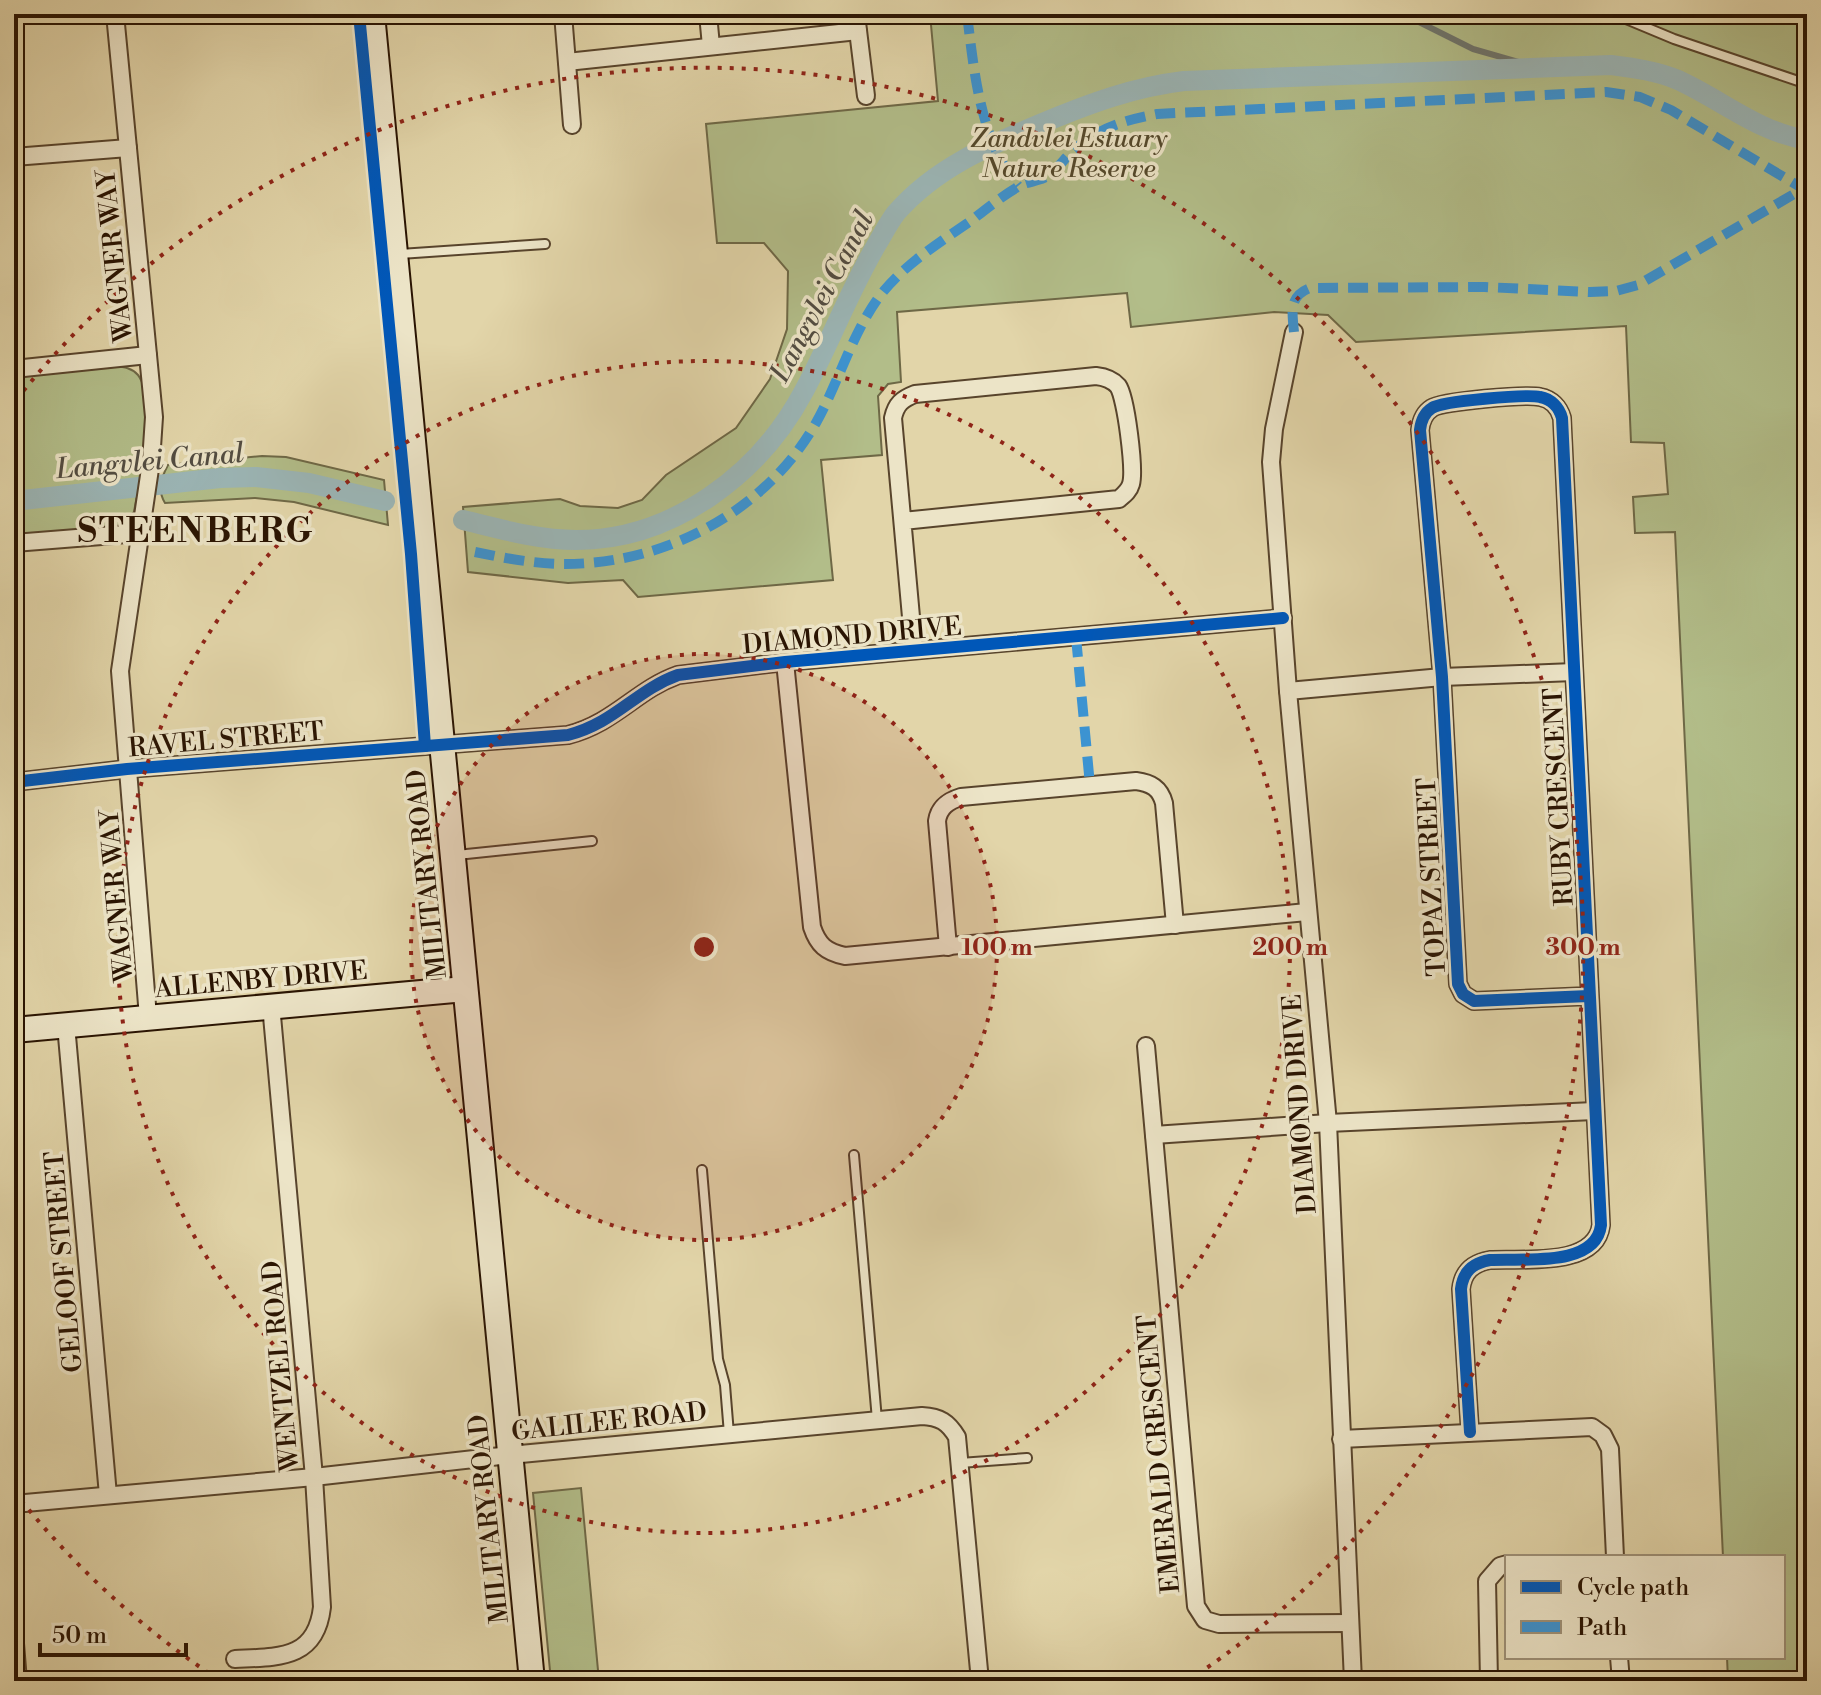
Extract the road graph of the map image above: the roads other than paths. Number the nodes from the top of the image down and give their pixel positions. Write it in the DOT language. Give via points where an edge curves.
graph roads {
  1 [pos="115,14"];
  2 [pos="372,14"];
  3 [pos="563,14"];
  4 [pos="708,14"];
  5 [pos="1614,14"];
  6 [pos="857,23"];
  7 [pos="711,46"];
  8 [pos="567,62"];
  9 [pos="1807,84"];
  10 [pos="866,96"];
  11 [pos="572,125"];
  12 [pos="128,148"];
  13 [pos="14,157"];
  14 [pos="545,244"];
  15 [pos="395,255"];
  16 [pos="1294,332"];
  17 [pos="148,355"];
  18 [pos="14,369"];
  19 [pos="903,521"];
  20 [pos="139,533"];
  21 [pos="14,543"];
  22 [pos="1283,618"];
  23 [pos="914,650"];
  24 [pos="785,662"];
  25 [pos="1574,672"];
  26 [pos="1442,677"];
  27 [pos="1288,691"];
  28 [pos="442,746"];
  29 [pos="127,769"];
  30 [pos="14,782"];
  31 [pos="592,841"];
  32 [pos="453,856"];
  33 [pos="1307,912"];
  34 [pos="1175,925"];
  35 [pos="948,947"];
  36 [pos="465,989"];
  37 [pos="1589,996"];
  38 [pos="271,1005"];
  39 [pos="148,1017"];
  40 [pos="66,1025"];
  41 [pos="14,1030"];
  42 [pos="1146,1046"];
  43 [pos="1594,1111"];
  44 [pos="1328,1123"];
  45 [pos="1154,1135"];
  46 [pos="854,1155"];
  47 [pos="702,1170"];
  48 [pos="877,1420"];
  49 [pos="1470,1432"];
  50 [pos="729,1434"];
  51 [pos="1341,1439"];
  52 [pos="510,1455"];
  53 [pos="1027,1458"];
  54 [pos="959,1463"];
  55 [pos="314,1477"];
  56 [pos="108,1495"];
  57 [pos="14,1504"];
  58 [pos="1615,1555"];
  59 [pos="1505,1565"];
  60 [pos="1350,1623"];
  61 [pos="14,1631"];
  62 [pos="235,1659"];
  63 [pos="1619,1659"];
  64 [pos="18,1681"];
  65 [pos="532,1681"];
  66 [pos="980,1681"];
  67 [pos="1353,1681"];
  68 [pos="1489,1681"];
  69 [pos="1621,1681"];
  1 -- 12 [label="street, WAGNER WAY"];
  2 -- 15 [label="main road, MILITARY ROAD"];
  3 -- 8 [label="street"];
  4 -- 7 [label="street"];
  5 -- 9 [label="lane"];
  6 -- 7 [label="street"];
  6 -- 10 [label="street"];
  7 -- 8 [label="street"];
  8 -- 11 [label="street"];
  12 -- 13 [label="street"];
  12 -- 17 [label="street, WAGNER WAY"];
  14 -- 15 [label="lane"];
  15 -- 28 [label="main road, MILITARY ROAD"];
  16 -- 22 [label="street" via="1271,456"];
  17 -- 18 [label="street"];
  17 -- 20 [label="street, WAGNER WAY" via="154,433"];
  19 -- 19 [label="street" via="893,418 903,399 1096,376 1112,381 1121,392 1132,476 1119,499"];
  19 -- 23 [label="street"];
  20 -- 21 [label="street"];
  20 -- 29 [label="street, WAGNER WAY" via="120,671"];
  22 -- 23 [label="street, DIAMOND DRIVE"];
  22 -- 27 [label="street, DIAMOND DRIVE"];
  23 -- 24 [label="street, DIAMOND DRIVE"];
  24 -- 28 [label="street, DIAMOND DRIVE" via="663,680 602,724 568,735"];
  24 -- 35 [label="street" via="816,939 823,948 845,956"];
  25 -- 26 [label="street, RUBY CRESCENT"];
  25 -- 26 [label="street, TOPAZ STREET" via="1562,418 1556,406 1535,396 1446,402 1431,408 1420,425"];
  25 -- 37 [label="street, RUBY CRESCENT"];
  26 -- 27 [label="street, RUBY CRESCENT"];
  26 -- 37 [label="street, TOPAZ STREET" via="1458,984 1474,1001"];
  27 -- 33 [label="street, DIAMOND DRIVE"];
  28 -- 29 [label="street, RAVEL STREET"];
  28 -- 32 [label="main road, MILITARY ROAD"];
  29 -- 30 [label="street, RAVEL STREET"];
  29 -- 39 [label="street, WAGNER WAY"];
  31 -- 32 [label="lane"];
  32 -- 36 [label="main road, MILITARY ROAD"];
  33 -- 34 [label="street"];
  33 -- 44 [label="street, DIAMOND DRIVE"];
  34 -- 35 [label="street"];
  34 -- 35 [label="street" via="1164,803 1153,786 1136,781 961,797 945,804 937,821"];
  36 -- 38 [label="main road, ALLENBY DRIVE"];
  36 -- 52 [label="main road, MILITARY ROAD"];
  37 -- 43 [label="street, RUBY CRESCENT"];
  38 -- 39 [label="main road, ALLENBY DRIVE"];
  38 -- 55 [label="street, WENTZEL ROAD"];
  39 -- 40 [label="main road, ALLENBY DRIVE"];
  40 -- 41 [label="main road, ALLENBY DRIVE"];
  40 -- 56 [label="street, GELOOF STREET"];
  42 -- 45 [label="street, EMERALD CRESCENT"];
  43 -- 44 [label="street"];
  43 -- 49 [label="street, RUBY CRESCENT" via="1601,1225 1592,1246 1570,1256 1478,1262 1463,1278"];
  44 -- 45 [label="street"];
  44 -- 51 [label="street, DIAMOND DRIVE"];
  45 -- 60 [label="street, EMERALD CRESCENT" via="1198,1611 1209,1622 1234,1626"];
  46 -- 48 [label="lane"];
  47 -- 50 [label="lane"];
  48 -- 50 [label="street, GALILEE ROAD"];
  48 -- 54 [label="street, GALILEE ROAD" via="938,1417 957,1437"];
  49 -- 51 [label="street"];
  49 -- 58 [label="street" via="1596,1429 1610,1449"];
  50 -- 52 [label="street, GALILEE ROAD"];
  51 -- 60 [label="street, DIAMOND DRIVE"];
  52 -- 55 [label="street, GALILEE ROAD"];
  52 -- 65 [label="main road, MILITARY ROAD"];
  53 -- 54 [label="lane"];
  54 -- 66 [label="street, GALILEE ROAD"];
  55 -- 56 [label="street, GALILEE ROAD"];
  55 -- 62 [label="street, WENTZEL ROAD" via="321,1622 292,1654"];
  56 -- 57 [label="street, GALILEE ROAD"];
  59 -- 68 [label="street" via="1487,1581"];
  60 -- 67 [label="street, DIAMOND DRIVE"];
  61 -- 64 [label="street"];
  63 -- 69 [label="street"];
}
